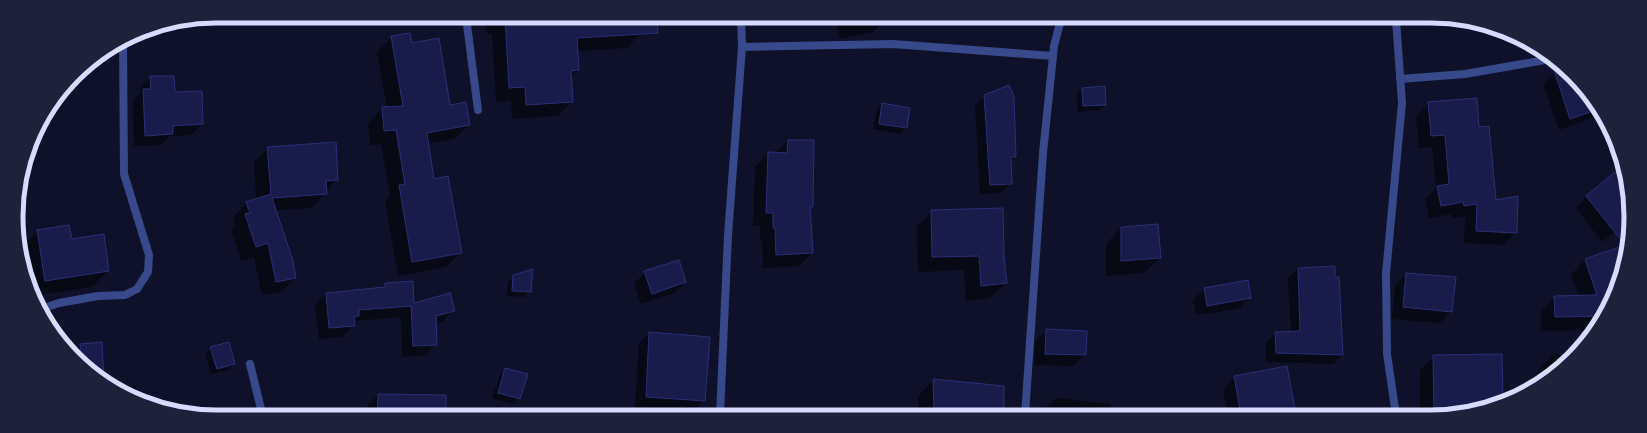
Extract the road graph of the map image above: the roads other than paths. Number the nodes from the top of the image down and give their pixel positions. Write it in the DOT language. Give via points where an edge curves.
graph roads {
  1 [pos="467,23"];
  2 [pos="741,23"];
  3 [pos="1060,23"];
  4 [pos="1396,23"];
  5 [pos="742,46"];
  6 [pos="123,47"];
  7 [pos="1053,56"];
  8 [pos="1544,60"];
  9 [pos="1400,79"];
  10 [pos="478,110"];
  11 [pos="47,309"];
  12 [pos="250,364"];
  13 [pos="261,410"];
  14 [pos="720,410"];
  15 [pos="1025,410"];
  16 [pos="1395,410"];
  1 -- 10 [label="street"];
  2 -- 5 [label="street"];
  3 -- 7 [label="street"];
  4 -- 9 [label="street"];
  5 -- 7 [label="street" via="893,44"];
  5 -- 14 [label="street" via="728,235"];
  6 -- 11 [label="street" via="124,174 149,256 148,272 137,289 125,295 98,296 59,303"];
  7 -- 15 [label="street" via="1043,153"];
  8 -- 9 [label="street" via="1465,74"];
  9 -- 16 [label="street" via="1402,103 1386,273 1387,354"];
  12 -- 13 [label="street"];
}
